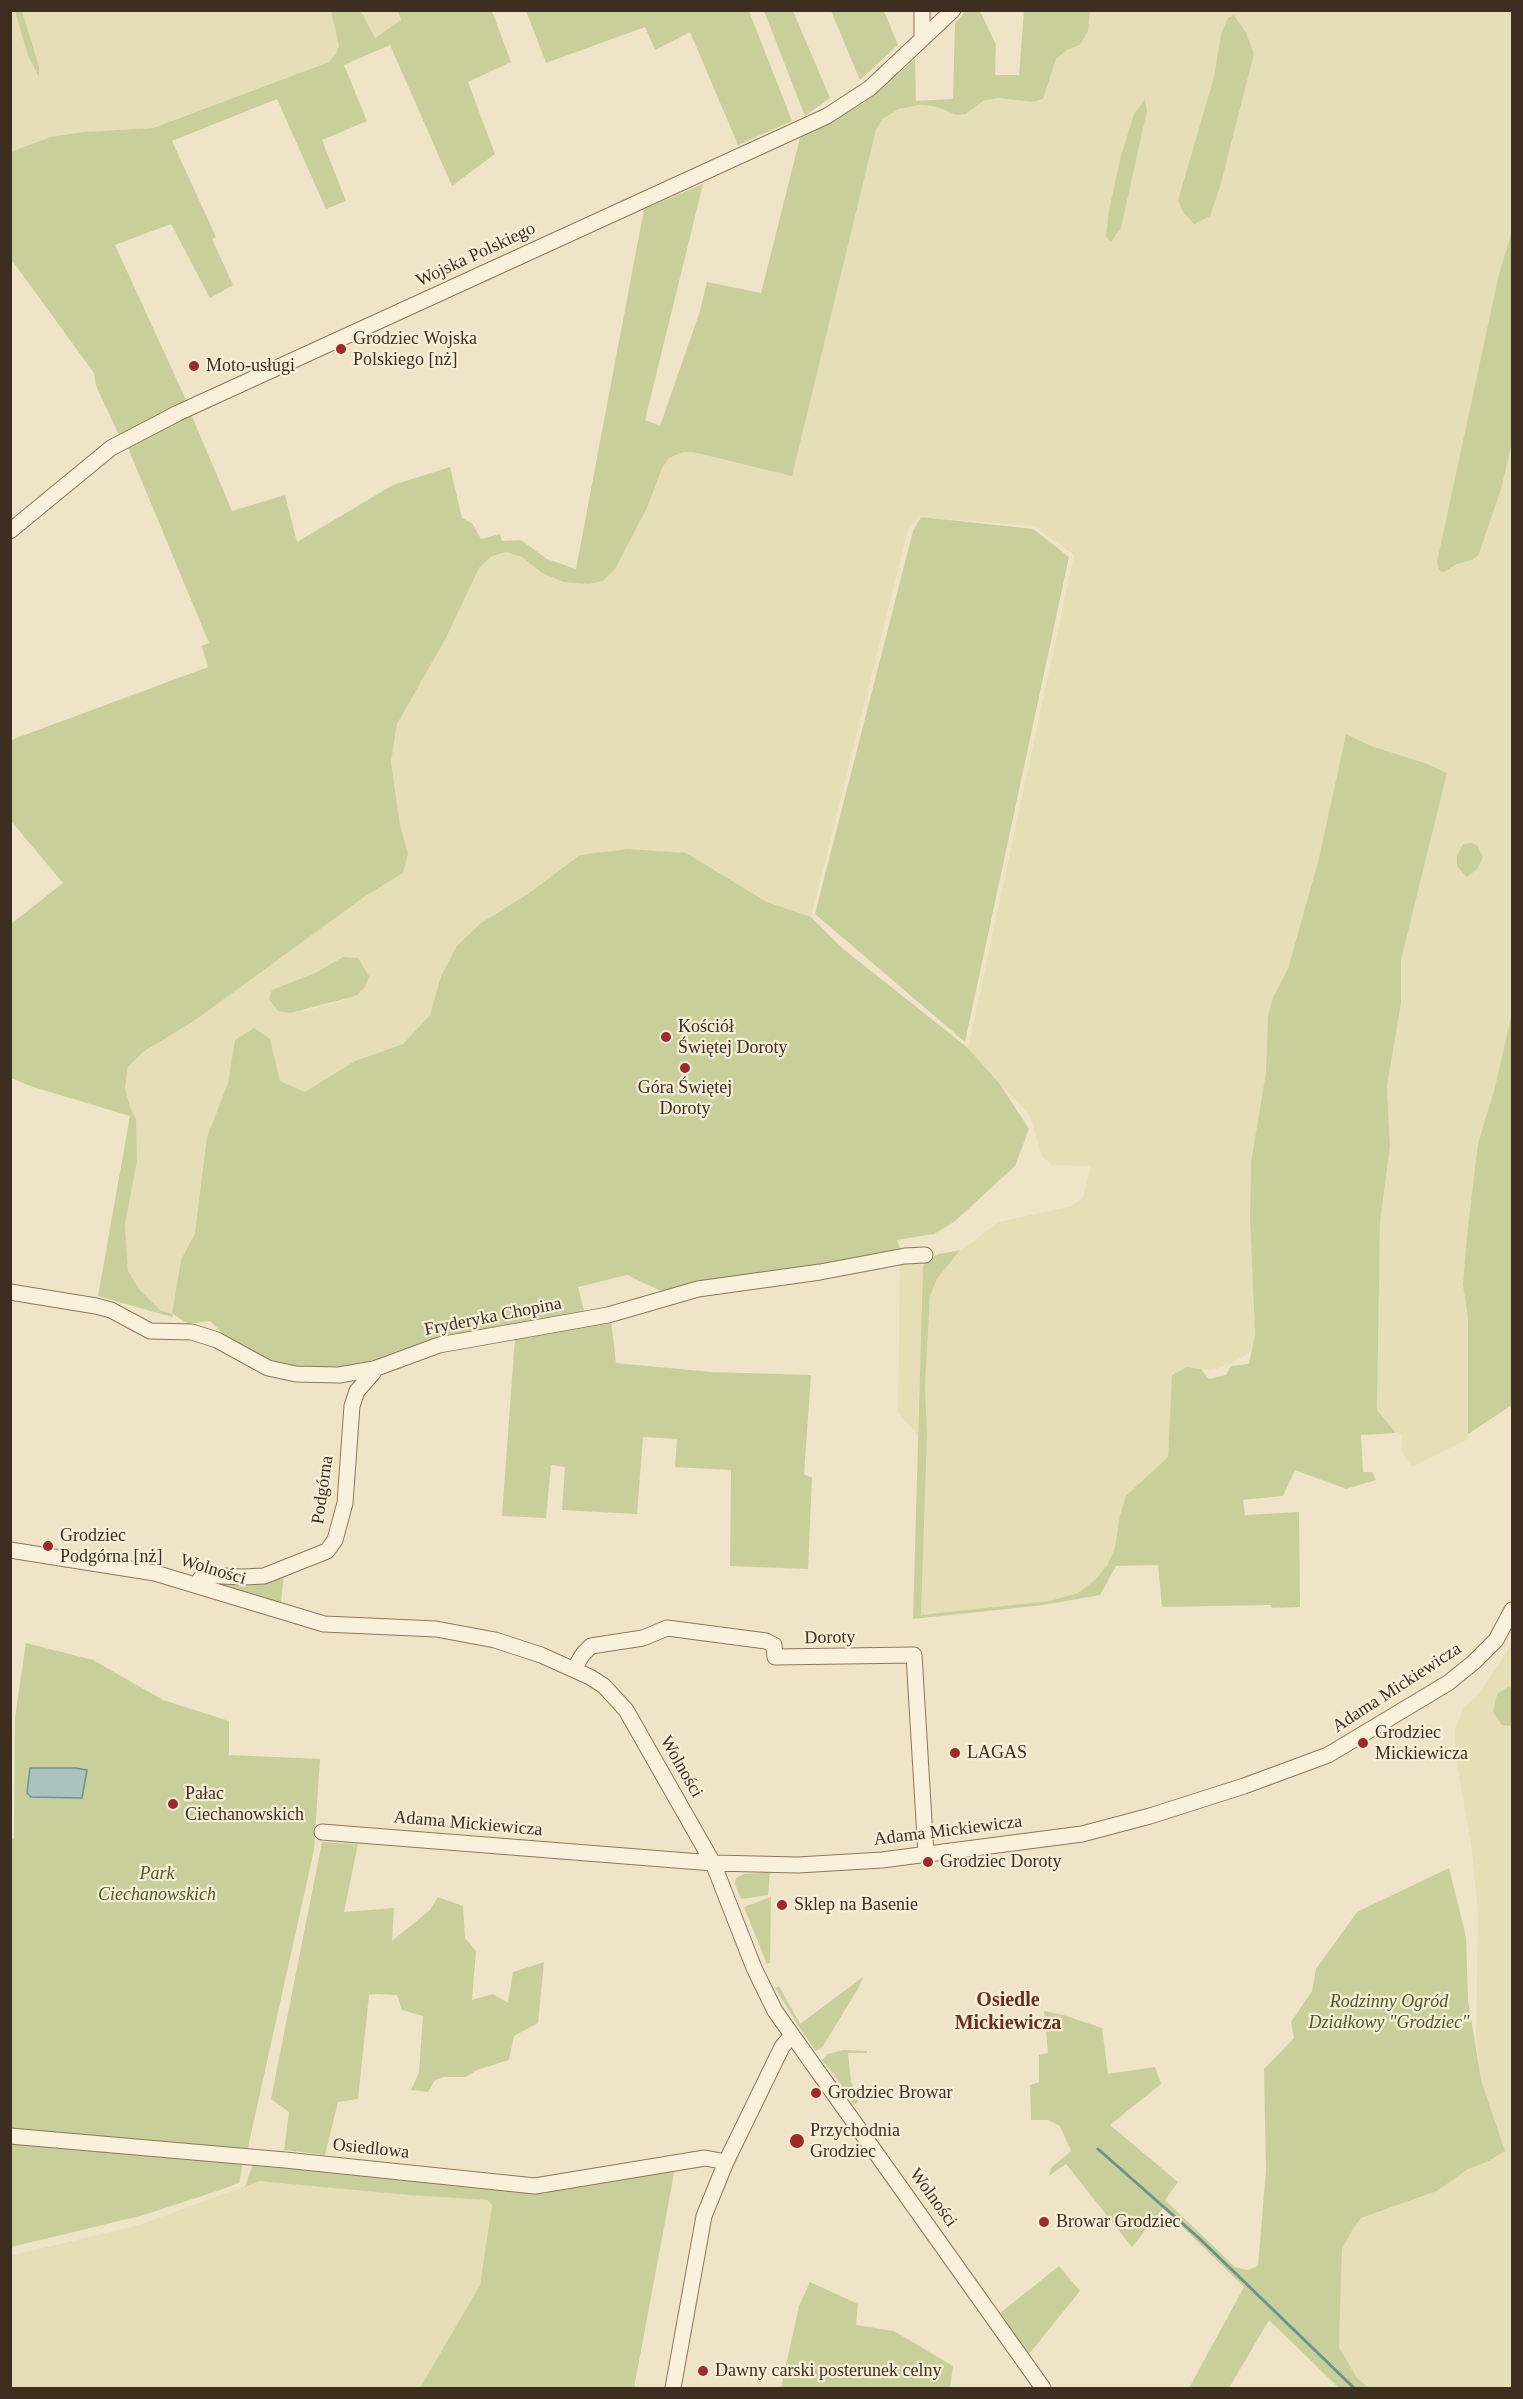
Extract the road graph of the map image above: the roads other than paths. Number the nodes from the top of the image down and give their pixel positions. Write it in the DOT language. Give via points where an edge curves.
graph roads {
  1 [pos="922,10"];
  2 [pos="953,10"];
  3 [pos="922,39"];
  4 [pos="10,531"];
  5 [pos="924,1255"];
  6 [pos="10,1292"];
  7 [pos="374,1369"];
  8 [pos="10,1550"];
  9 [pos="196,1585"];
  10 [pos="1512,1610"];
  11 [pos="574,1669"];
  12 [pos="322,1832"];
  13 [pos="926,1854"];
  14 [pos="713,1863"];
  15 [pos="792,2035"];
  16 [pos="10,2136"];
  17 [pos="726,2162"];
  18 [pos="673,2388"];
  19 [pos="1043,2388"];
  1 -- 3 [label="street"];
  2 -- 3 [label="street, Wojska Polskiego"];
  3 -- 4 [label="street, Wojska Polskiego" via="870,88 827,116 178,413 111,448"];
  5 -- 7 [label="street, Fryderyka Chopina" via="698,1289 608,1315 439,1344"];
  6 -- 7 [label="street, Fryderyka Chopina" via="111,1310 150,1331 192,1332 217,1340 268,1368 296,1374 339,1375"];
  7 -- 9 [label="street, Podgórna" via="357,1391 352,1406 345,1503 335,1540 327,1551 264,1576 203,1575"];
  8 -- 9 [label="street, Wolności" via="143,1570"];
  9 -- 11 [label="street, Wolności" via="324,1624 436,1629 489,1639"];
  10 -- 13 [label="street, Adama Mickiewicza" via="1496,1640 1474,1662 1439,1689 1328,1755 1244,1786 1101,1830"];
  11 -- 13 [label="street, Doroty" via="591,1646 643,1638 667,1628 766,1641 774,1645 775,1657 914,1655"];
  11 -- 14 [label="street, Wolności" via="604,1686 626,1710"];
  12 -- 14 [label="street, Adama Mickiewicza"];
  13 -- 14 [label="street, Adama Mickiewicza" via="823,1865"];
  14 -- 15 [label="street, Wolności" via="754,1968"];
  15 -- 17 [label="street" via="782,2047"];
  15 -- 19 [label="street, Wolności"];
  16 -- 17 [label="street, Osiedlowa" via="535,2186 705,2158"];
  17 -- 18 [label="street" via="704,2217"];
}
